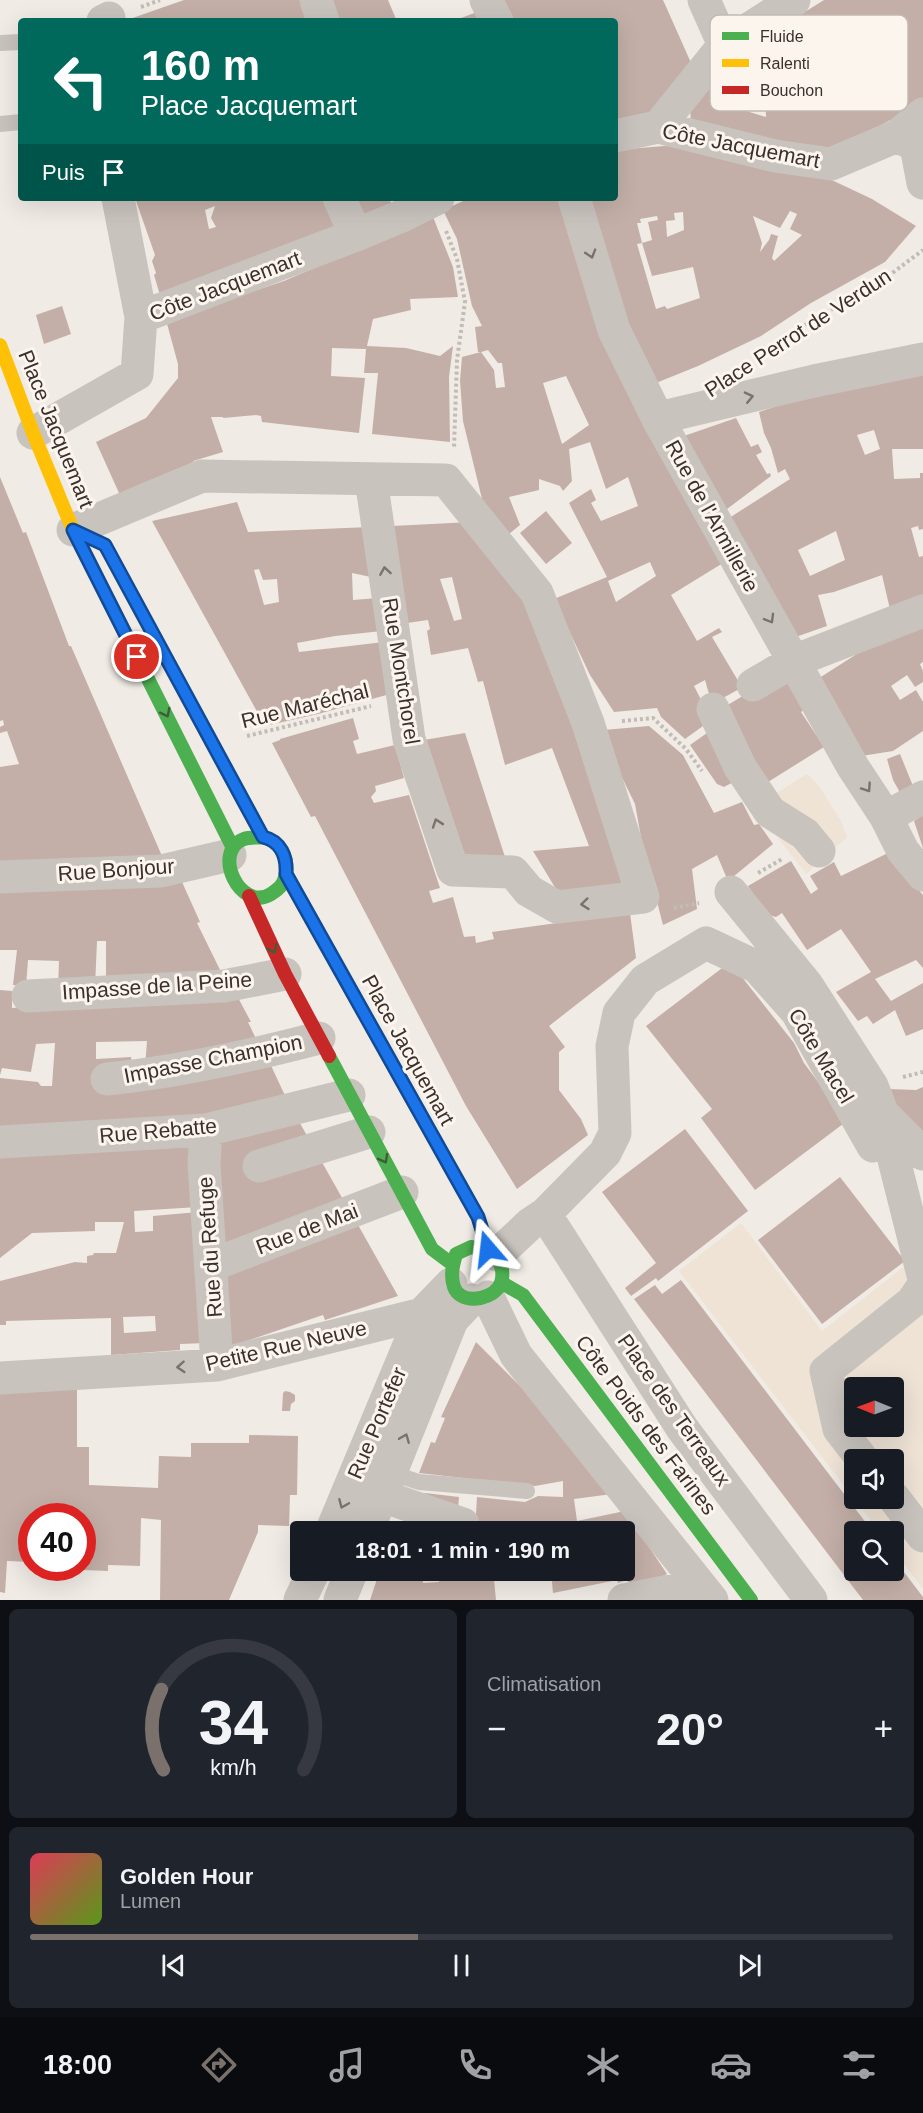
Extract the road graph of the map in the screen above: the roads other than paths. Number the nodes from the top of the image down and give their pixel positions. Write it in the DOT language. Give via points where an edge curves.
graph roads {
  1 [pos="316,0"];
  2 [pos="486,0"];
  3 [pos="704,0"];
  4 [pos="794,0"];
  5 [pos="711,15"];
  6 [pos="771,15"];
  7 [pos="322,18"];
  8 [pos="495,18"];
  9 [pos="18,42"];
  10 [pos="0,43"];
  11 [pos="710,62"];
  12 [pos="923,114"];
  13 [pos="18,122"];
  14 [pos="0,124"];
  15 [pos="658,127"];
  16 [pos="618,135"];
  17 [pos="897,136"];
  18 [pos="923,183"];
  19 [pos="119,201"];
  20 [pos="340,201"];
  21 [pos="424,201"];
  22 [pos="575,201"];
  23 [pos="401,206"];
  24 [pos="356,235"];
  25 [pos="141,317"];
  26 [pos="0,345"];
  27 [pos="923,359"];
  28 [pos="665,418"];
  29 [pos="33,433"];
  30 [pos="371,479"];
  31 [pos="91,538"];
  32 [pos="923,611"];
  33 [pos="794,661"];
  34 [pos="753,685"];
  35 [pos="713,709"];
  36 [pos="923,797"];
  37 [pos="886,817"];
  38 [pos="263,837"];
  39 [pos="232,851"];
  40 [pos="819,851"];
  41 [pos="286,874"];
  42 [pos="923,875"];
  43 [pos="0,877"];
  44 [pos="731,892"];
  45 [pos="249,896"];
  46 [pos="285,974"];
  47 [pos="28,996"];
  48 [pos="320,1038"];
  49 [pos="107,1079"];
  50 [pos="350,1095"];
  51 [pos="882,1112"];
  52 [pos="206,1130"];
  53 [pos="369,1132"];
  54 [pos="0,1142"];
  55 [pos="873,1146"];
  56 [pos="923,1154"];
  57 [pos="259,1166"];
  58 [pos="402,1192"];
  59 [pos="545,1214"];
  60 [pos="212,1265"];
  61 [pos="923,1275"];
  62 [pos="469,1285"];
  63 [pos="923,1286"];
  64 [pos="217,1365"];
  65 [pos="0,1378"];
  66 [pos="854,1449"];
  67 [pos="386,1485"];
  68 [pos="527,1491"];
  69 [pos="902,1509"];
  70 [pos="337,1521"];
  71 [pos="372,1521"];
  72 [pos="457,1521"];
  73 [pos="923,1536"];
  74 [pos="309,1581"];
  75 [pos="348,1581"];
  76 [pos="706,1593"];
  77 [pos="300,1600"];
  78 [pos="340,1600"];
  79 [pos="624,1600"];
  80 [pos="751,1600"];
  81 [pos="811,1600"];
  1 -- 7 [label="street"];
  2 -- 8 [label="street"];
  3 -- 5 [label="street"];
  4 -- 6 [label="street"];
  9 -- 10 [label="lane"];
  11 -- 15 [label="street"];
  12 -- 17 [label="street"];
  13 -- 14 [label="lane"];
  15 -- 16 [label="street, Côte Jacquemart"];
  15 -- 17 [label="street, Côte Jacquemart" via="775,156 831,164"];
  17 -- 18 [label="street" via="916,146"];
  19 -- 25 [label="street"];
  20 -- 24 [label="street"];
  21 -- 23 [label="street, Côte Jacquemart"];
  22 -- 28 [label="street, Rue de l'Armillerie, one-way" via="614,330"];
  23 -- 24 [label="street, Côte Jacquemart"];
  24 -- 25 [label="street, Côte Jacquemart"];
  25 -- 29 [label="street, Côte Jacquemart" via="137,374"];
  26 -- 29 [label="street, Place Jacquemart"];
  28 -- 27 [label="street, Place Perrot de Verdun, one-way"];
  28 -- 33 [label="street, Rue de l'Armillerie, one-way"];
  29 -- 31 [label="street, Place Jacquemart"];
  30 -- 30 [label="street, Rue Montchorel, one-way" via="446,480 537,593 588,723 643,897 557,907 529,891 513,872 453,870 409,739"];
  30 -- 31 [label="street" via="202,476"];
  31 -- 38 [label="street, Place Jacquemart" via="213,744"];
  31 -- 39 [label="street, Place Jacquemart, one-way"];
  32 -- 33 [label="street"];
  33 -- 34 [label="street"];
  33 -- 37 [label="street, Rue de l'Armillerie, one-way" via="853,768"];
  35 -- 40 [label="street" via="740,767 770,812 805,834"];
  36 -- 37 [label="street"];
  37 -- 42 [label="street, Rue de l'Armillerie" via="903,851"];
  38 -- 39 [label="street" via="247,837"];
  38 -- 41 [label="street, Place Jacquemart" via="282,850"];
  39 -- 43 [label="street, Rue Bonjour" via="161,871"];
  39 -- 45 [label="street, Place Jacquemart" via="233,882"];
  41 -- 45 [label="street" via="272,895"];
  41 -- 62 [label="street, Place Jacquemart" via="478,1217"];
  44 -- 51 [label="street" via="807,984 872,1086"];
  45 -- 46 [label="street, Place Jacquemart, one-way"];
  46 -- 47 [label="street, Impasse de la Peine" via="224,986"];
  46 -- 48 [label="street, Place Jacquemart"];
  48 -- 49 [label="street, Impasse Champion" via="145,1075"];
  48 -- 50 [label="street, Place Jacquemart"];
  50 -- 52 [label="street, Rue Rebatte"];
  50 -- 53 [label="street, Place Jacquemart"];
  51 -- 56 [label="street"];
  51 -- 61 [label="street"];
  52 -- 54 [label="street, Rue Rebatte"];
  52 -- 60 [label="street, Rue du Refuge" via="204,1163"];
  53 -- 57 [label="street"];
  53 -- 58 [label="street, Place Jacquemart, one-way"];
  55 -- 59 [label="street, Côte Macel" via="797,1012 757,967 706,943 645,980 618,1013 612,1046 615,1133 605,1153"];
  58 -- 60 [label="street, Rue de Mai"];
  58 -- 62 [label="street, Place Jacquemart" via="432,1249"];
  59 -- 62 [label="street, Côte Macel"];
  59 -- 81 [label="street, Place des Terreaux" via="682,1428"];
  60 -- 64 [label="street, Rue du Refuge"];
  62 -- 64 [label="street, Petite Rue Neuve"];
  67 -- 62 [label="street, Rue Portefer, one-way"];
  62 -- 70 [label="street, Rue Portefer, one-way"];
  62 -- 76 [label="street" via="516,1355"];
  62 -- 80 [label="street, Côte Poids des Farines" via="523,1295"];
  63 -- 66 [label="street" via="912,1302 826,1371 839,1429"];
  64 -- 65 [label="street, Petite Rue Neuve, one-way"];
  67 -- 68 [label="lane" via="418,1482"];
  67 -- 71 [label="street, Rue Portefer"];
  67 -- 72 [label="street"];
  69 -- 73 [label="street"];
  74 -- 77 [label="street"];
  75 -- 78 [label="street"];
  76 -- 79 [label="street"];
}
